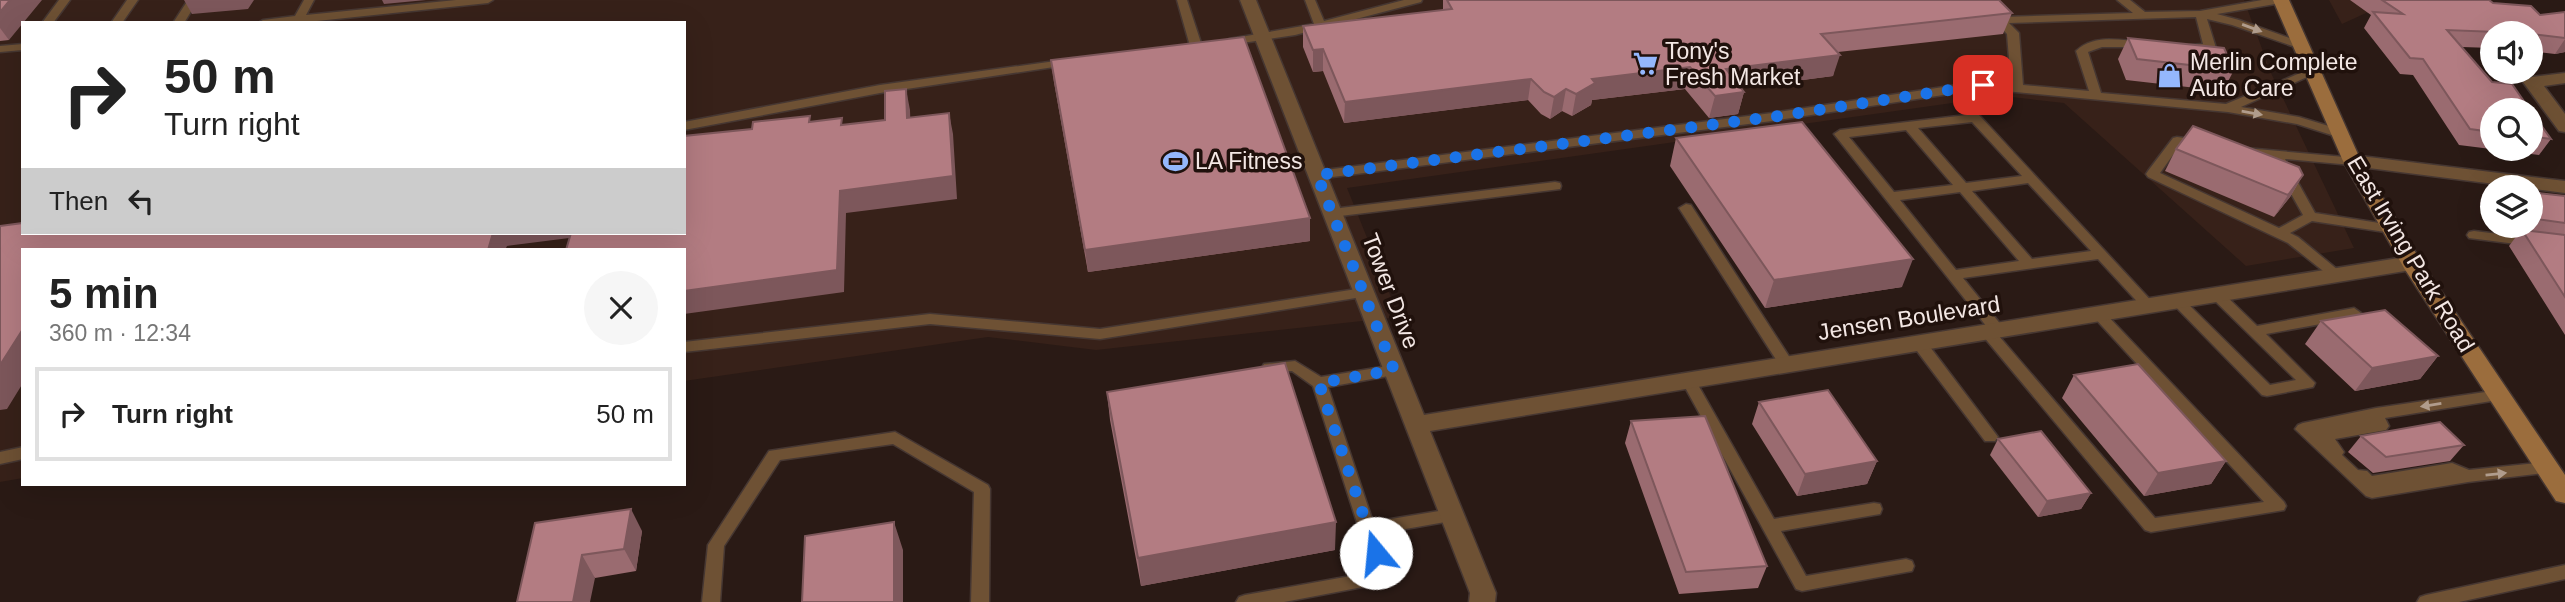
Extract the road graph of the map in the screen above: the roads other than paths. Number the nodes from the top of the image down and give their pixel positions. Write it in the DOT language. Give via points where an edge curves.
graph roads {
  1 [pos="65,0"];
  2 [pos="76,0"];
  3 [pos="133,0"];
  4 [pos="193,0"];
  5 [pos="309,0"];
  6 [pos="488,0"];
  7 [pos="1182,0"];
  8 [pos="1248,0"];
  9 [pos="1310,0"];
  10 [pos="1418,0"];
  11 [pos="1980,0"];
  12 [pos="2122,0"];
  13 [pos="2281,0"];
  14 [pos="394,9"];
  15 [pos="2200,14"];
  16 [pos="2142,16"];
  17 [pos="299,19"];
  18 [pos="2001,20"];
  19 [pos="49,21"];
  20 [pos="60,21"];
  21 [pos="117,21"];
  22 [pos="179,21"];
  23 [pos="281,21"];
  24 [pos="388,21"];
  25 [pos="1320,26"];
  26 [pos="1263,38"];
  27 [pos="2156,46"];
  28 [pos="2302,46"];
  29 [pos="21,47"];
  30 [pos="2183,47"];
  31 [pos="0,49"];
  32 [pos="1078,61"];
  33 [pos="2312,71"];
  34 [pos="2565,78"];
  35 [pos="2017,88"];
  36 [pos="2096,96"];
  37 [pos="2228,108"];
  38 [pos="686,126"];
  39 [pos="1909,126"];
  40 [pos="2565,127"];
  41 [pos="2341,134"];
  42 [pos="2214,146"];
  43 [pos="2239,150"];
  44 [pos="2276,155"];
  45 [pos="2353,160"];
  46 [pos="1317,175"];
  47 [pos="2032,179"];
  48 [pos="1555,186"];
  49 [pos="1963,187"];
  50 [pos="2565,187"];
  51 [pos="1890,197"];
  52 [pos="1686,208"];
  53 [pos="1332,213"];
  54 [pos="2310,217"];
  55 [pos="2392,229"];
  56 [pos="2280,233"];
  57 [pos="2474,235"];
  58 [pos="2565,246"];
  59 [pos="2102,254"];
  60 [pos="2411,263"];
  61 [pos="2029,264"];
  62 [pos="1952,275"];
  63 [pos="2337,275"];
  64 [pos="1363,293"];
  65 [pos="2217,295"];
  66 [pos="2176,301"];
  67 [pos="2149,306"];
  68 [pos="2354,313"];
  69 [pos="2098,314"];
  70 [pos="1993,331"];
  71 [pos="2255,331"];
  72 [pos="1919,343"];
  73 [pos="686,347"];
  74 [pos="1787,365"];
  75 [pos="1394,370"];
  76 [pos="1248,372"];
  77 [pos="1688,380"];
  78 [pos="1319,383"];
  79 [pos="2499,395"];
  80 [pos="2376,414"];
  81 [pos="1415,425"];
  82 [pos="1990,437"];
  83 [pos="21,453"];
  84 [pos="0,458"];
  85 [pos="2547,468"];
  86 [pos="2468,476"];
  87 [pos="2565,494"];
  88 [pos="1874,509"];
  89 [pos="1451,515"];
  90 [pos="1769,526"];
  91 [pos="1369,529"];
  92 [pos="1906,566"];
  93 [pos="2565,572"];
  94 [pos="711,602"];
  95 [pos="980,602"];
  96 [pos="1245,602"];
  97 [pos="1482,602"];
  98 [pos="2426,602"];
  1 -- 19 [label="lane"];
  2 -- 20 [label="lane"];
  3 -- 21 [label="lane"];
  4 -- 22 [label="lane"];
  5 -- 17 [label="lane"];
  6 -- 14 [label="lane"];
  7 -- 26 [label="lane" via="1191,47"];
  8 -- 26 [label="street, Tower Drive"];
  9 -- 25 [label="lane"];
  10 -- 25 [label="lane"];
  11 -- 18 [label="lane"];
  12 -- 16 [label="lane"];
  13 -- 15 [label="lane"];
  13 -- 28 [label="main road, East Irving Park Road"];
  14 -- 17 [label="lane"];
  14 -- 24 [label="lane"];
  15 -- 16 [label="lane"];
  15 -- 28 [label="lane, one-way"];
  15 -- 30 [label="lane" via="2210,48"];
  16 -- 18 [label="lane"];
  17 -- 23 [label="lane"];
  18 -- 35 [label="lane" via="2013,33"];
  25 -- 26 [label="lane"];
  26 -- 46 [label="street, Tower Drive"];
  27 -- 36 [label="lane" via="2102,43 2082,51"];
  28 -- 33 [label="main road, East Irving Park Road"];
  29 -- 31 [label="lane"];
  32 -- 38 [label="lane" via="867,91"];
  33 -- 37 [label="lane"];
  33 -- 41 [label="main road, East Irving Park Road"];
  34 -- 40 [label="street" via="2532,82"];
  35 -- 36 [label="lane"];
  35 -- 46 [label="lane" via="1983,85"];
  36 -- 37 [label="lane"];
  37 -- 41 [label="lane, one-way"];
  39 -- 47 [label="lane" via="1975,118"];
  39 -- 49 [label="lane"];
  39 -- 51 [label="lane" via="1840,134"];
  41 -- 45 [label="main road, East Irving Park Road"];
  42 -- 56 [label="lane" via="2177,141 2152,174"];
  43 -- 44 [label="lane"];
  44 -- 45 [label="lane"];
  44 -- 54 [label="lane"];
  45 -- 50 [label="street"];
  45 -- 55 [label="main road, East Irving Park Road"];
  46 -- 53 [label="street, Tower Drive"];
  47 -- 49 [label="lane"];
  47 -- 59 [label="lane"];
  48 -- 53 [label="lane"];
  49 -- 51 [label="lane"];
  49 -- 61 [label="lane"];
  51 -- 62 [label="lane"];
  52 -- 74 [label="lane"];
  53 -- 64 [label="street, Tower Drive"];
  54 -- 55 [label="lane"];
  54 -- 56 [label="lane"];
  55 -- 60 [label="main road, East Irving Park Road"];
  56 -- 63 [label="lane"];
  57 -- 58 [label="lane"];
  59 -- 61 [label="lane"];
  59 -- 67 [label="lane"];
  60 -- 63 [label="street, Jensen Boulevard"];
  60 -- 79 [label="main road, East Irving Park Road"];
  61 -- 62 [label="lane"];
  62 -- 70 [label="lane"];
  63 -- 65 [label="street, Jensen Boulevard"];
  64 -- 73 [label="lane" via="1100,334 930,319"];
  64 -- 75 [label="street, Tower Drive"];
  65 -- 66 [label="street, Jensen Boulevard"];
  65 -- 71 [label="lane"];
  66 -- 67 [label="street, Jensen Boulevard"];
  66 -- 71 [label="lane" via="2267,391 2308,383"];
  67 -- 69 [label="street, Jensen Boulevard"];
  68 -- 71 [label="lane"];
  69 -- 70 [label="street, Jensen Boulevard"];
  69 -- 70 [label="lane" via="2278,506 2151,525"];
  70 -- 72 [label="street, Jensen Boulevard"];
  72 -- 74 [label="street, Jensen Boulevard"];
  72 -- 82 [label="lane"];
  74 -- 77 [label="street, Jensen Boulevard"];
  75 -- 78 [label="lane"];
  75 -- 81 [label="street, Tower Drive"];
  76 -- 78 [label="lane" via="1295,366"];
  77 -- 81 [label="street, Jensen Boulevard"];
  77 -- 90 [label="lane"];
  78 -- 91 [label="lane"];
  79 -- 80 [label="lane, one-way"];
  79 -- 85 [label="main road, East Irving Park Road"];
  80 -- 86 [label="lane" via="2381,426 2326,435 2329,446 2369,483 2452,469"];
  80 -- 86 [label="lane" via="2303,429 2372,492"];
  81 -- 89 [label="street, Tower Drive"];
  83 -- 84 [label="lane"];
  86 -- 85 [label="lane, one-way"];
  85 -- 87 [label="main road, East Irving Park Road"];
  88 -- 90 [label="lane"];
  89 -- 91 [label="lane"];
  89 -- 97 [label="street, Tower Drive" via="1483,593"];
  90 -- 92 [label="lane" via="1802,584"];
  91 -- 96 [label="lane" via="1383,577"];
  93 -- 98 [label="lane"];
  94 -- 95 [label="lane" via="716,545 775,455 895,438 982,489"];
}
